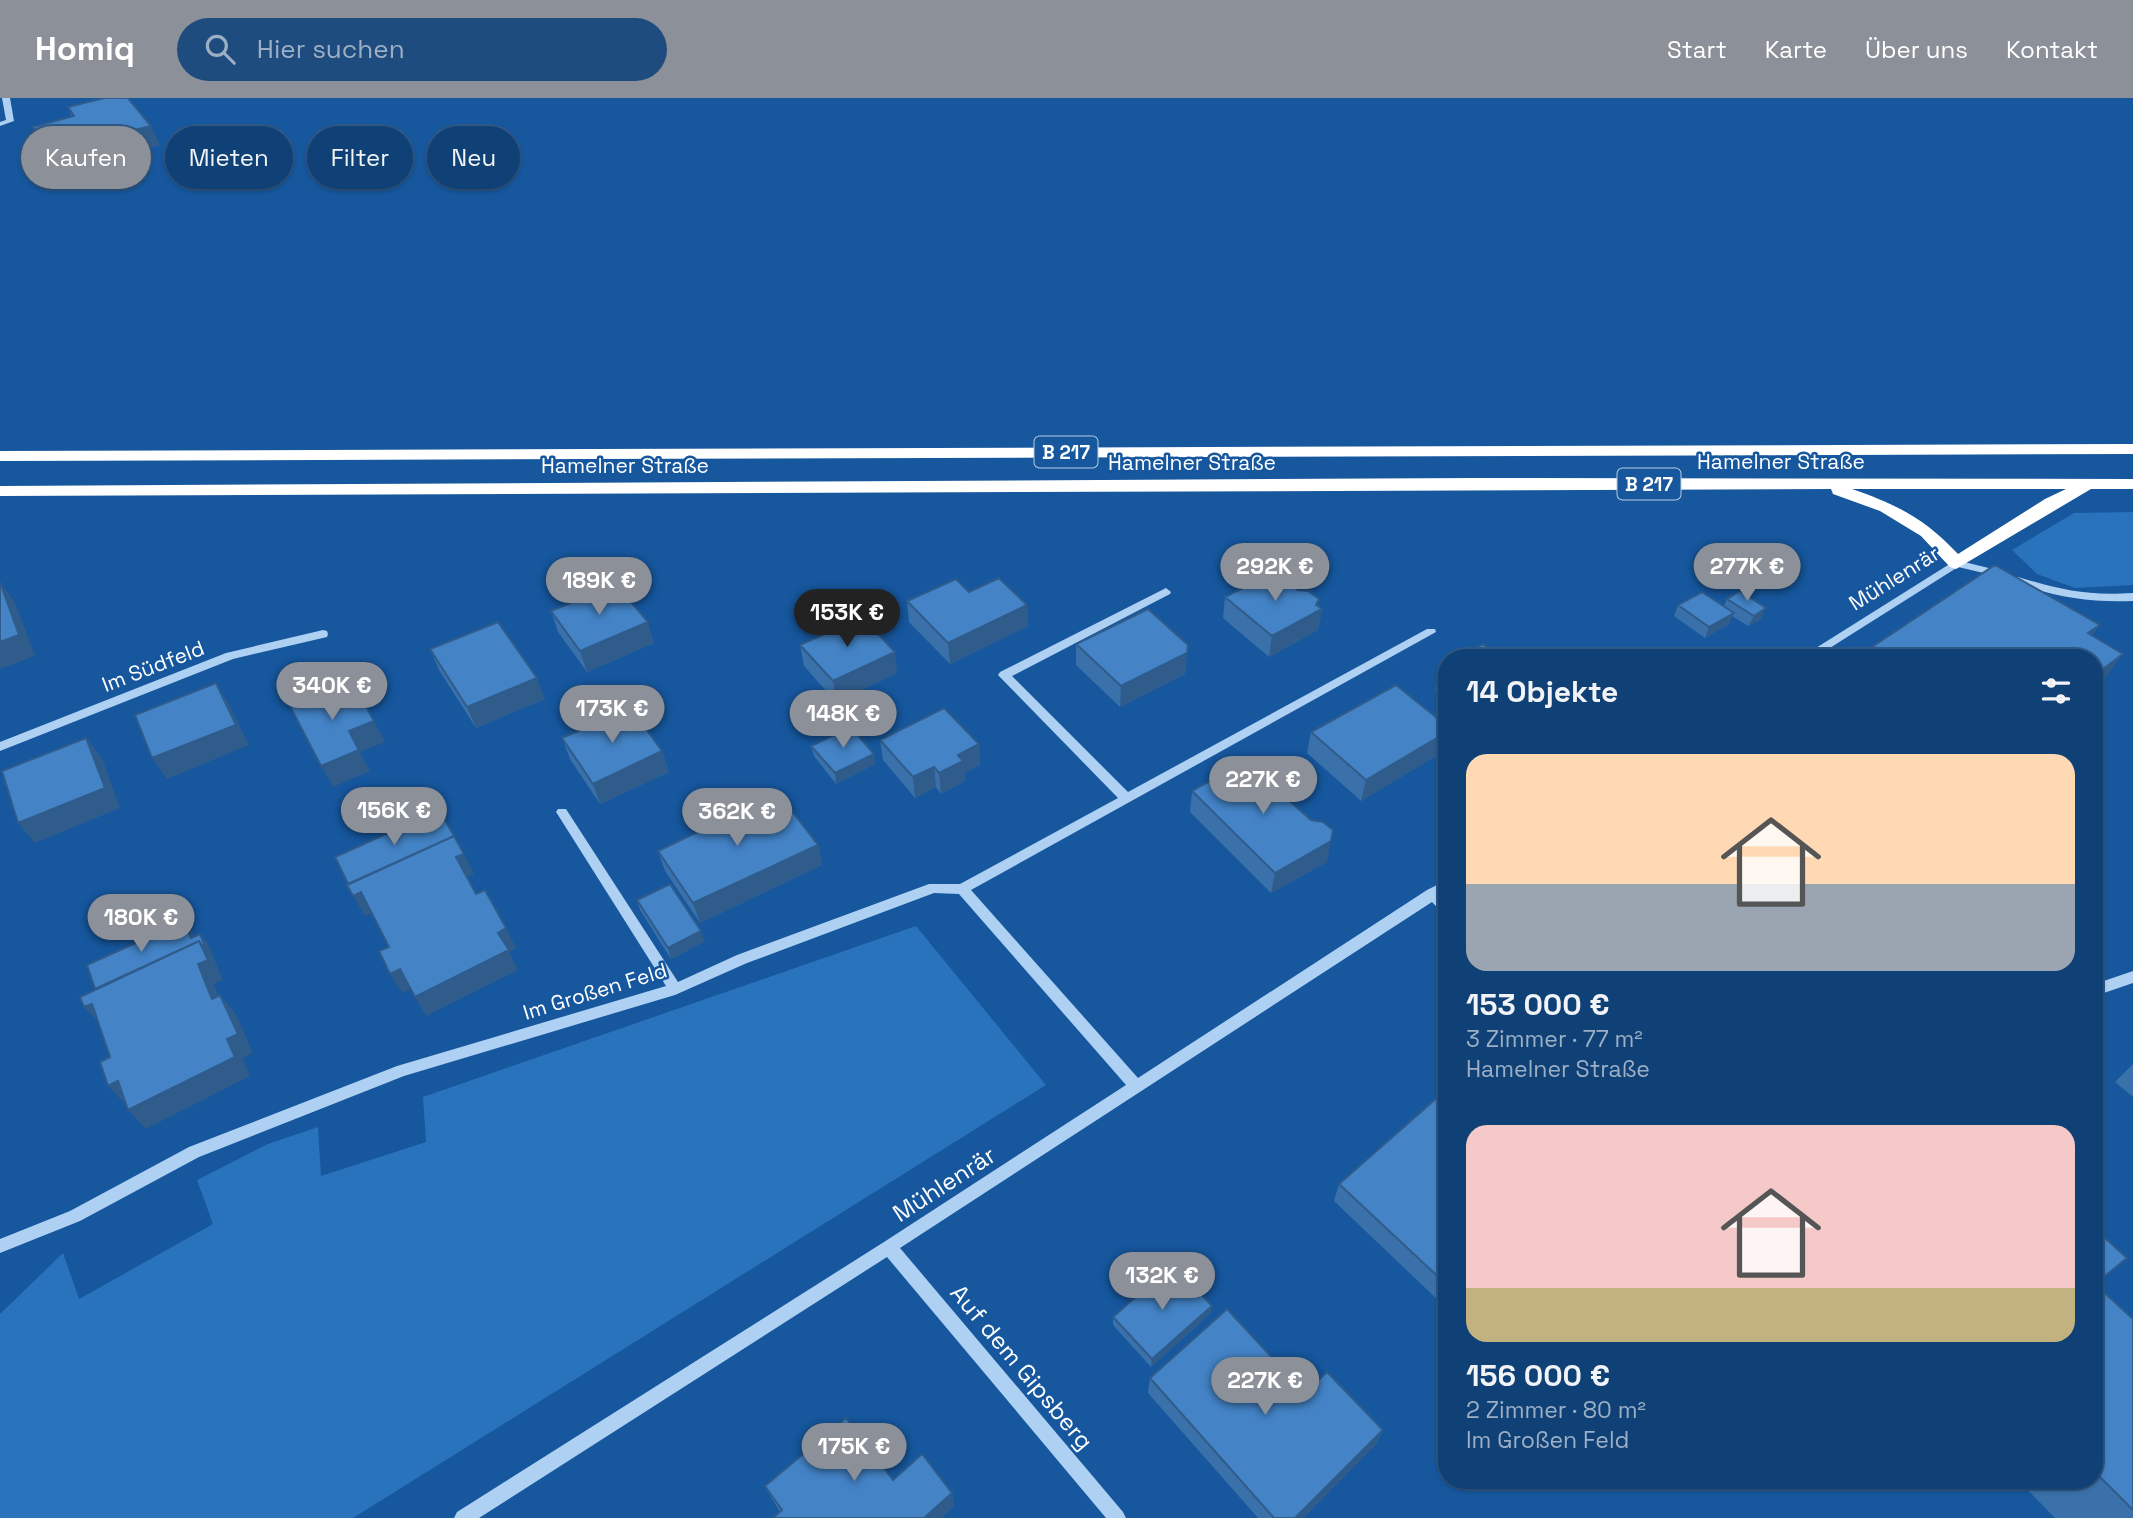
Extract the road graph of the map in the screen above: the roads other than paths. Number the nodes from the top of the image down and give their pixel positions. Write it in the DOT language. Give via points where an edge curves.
graph roads {
  1 [pos="6,98"];
  2 [pos="0,124"];
  3 [pos="2133,449"];
  4 [pos="0,456"];
  5 [pos="1824,484"];
  6 [pos="2091,484"];
  7 [pos="2133,484"];
  8 [pos="0,491"];
  9 [pos="1956,563"];
  10 [pos="1166,592"];
  11 [pos="2133,597"];
  12 [pos="1431,632"];
  13 [pos="323,634"];
  14 [pos="1820,649"];
  15 [pos="0,747"];
  16 [pos="1127,799"];
  17 [pos="562,812"];
  18 [pos="962,889"];
  19 [pos="1438,890"];
  20 [pos="1432,894"];
  21 [pos="1438,900"];
  22 [pos="2133,977"];
  23 [pos="2103,987"];
  24 [pos="675,989"];
  25 [pos="1137,1087"];
  26 [pos="0,1246"];
  27 [pos="889,1247"];
  28 [pos="463,1518"];
  29 [pos="1117,1518"];
  1 -- 2 [label="street" via="10,121"];
  3 -- 4 [label="highway, B 217"];
  5 -- 6 [label="highway, Hamelner Straße / B 217"];
  5 -- 8 [label="highway, Hamelner Straße / B 217"];
  5 -- 9 [label="highway" via="1885,507 1927,532"];
  6 -- 7 [label="highway, Hamelner Straße / B 217"];
  6 -- 9 [label="highway" via="2051,503"];
  9 -- 11 [label="street, Mühlenrär" via="2095,600"];
  9 -- 14 [label="street, Mühlenrär"];
  10 -- 16 [label="street" via="1004,675"];
  12 -- 16 [label="street"];
  13 -- 15 [label="street, Im Südfeld" via="230,656"];
  16 -- 18 [label="street"];
  17 -- 24 [label="street"];
  18 -- 24 [label="street, Im Großen Feld" via="934,888 911,896"];
  18 -- 25 [label="street"];
  19 -- 20 [label="street, Mühlenrär"];
  20 -- 21 [label="street"];
  20 -- 25 [label="street, Mühlenrär"];
  22 -- 23 [label="street"];
  24 -- 26 [label="street, Im Großen Feld" via="402,1070 194,1152 75,1216"];
  25 -- 27 [label="street, Mühlenrär"];
  27 -- 28 [label="street, Mühlenrär"];
  27 -- 29 [label="street, Auf dem Gipsberg"];
}
